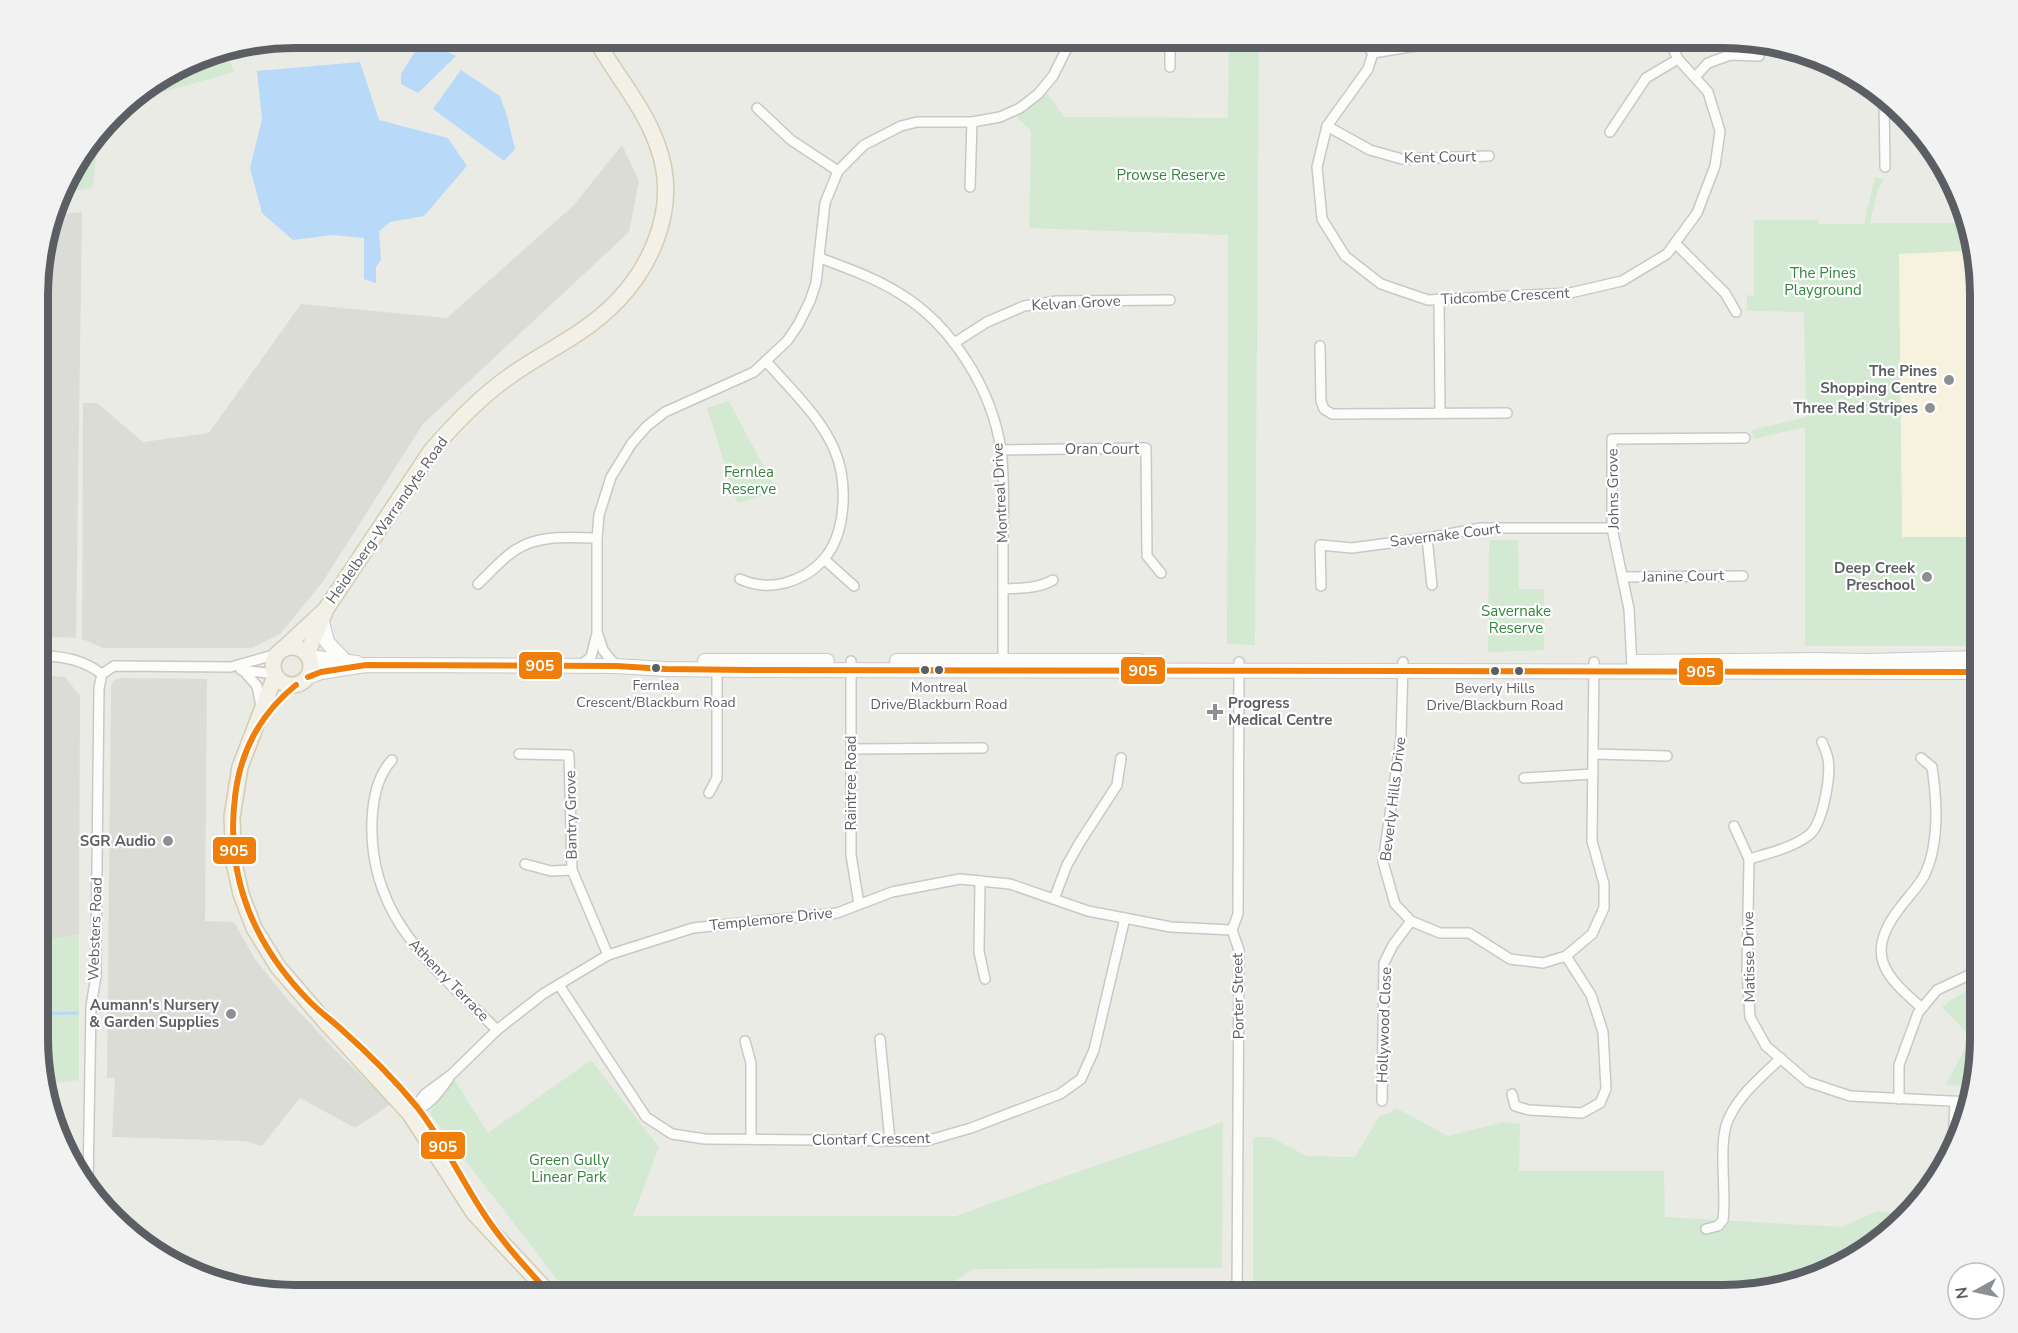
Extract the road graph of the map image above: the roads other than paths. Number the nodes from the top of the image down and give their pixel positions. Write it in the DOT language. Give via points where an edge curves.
graph roads {
  1 [pos="599,48"];
  2 [pos="600,48"];
  3 [pos="1067,48"];
  4 [pos="1170,48"];
  5 [pos="1368,48"];
  6 [pos="1403,48"];
  7 [pos="1673,48"];
  8 [pos="603,53"];
  9 [pos="1372,53"];
  10 [pos="1759,56"];
  11 [pos="1678,59"];
  12 [pos="1170,67"];
  13 [pos="1695,77"];
  14 [pos="757,108"];
  15 [pos="1884,108"];
  16 [pos="972,122"];
  17 [pos="1327,126"];
  18 [pos="1610,132"];
  19 [pos="1489,156"];
  20 [pos="1885,167"];
  21 [pos="838,171"];
  22 [pos="970,187"];
  23 [pos="1675,243"];
  24 [pos="820,258"];
  25 [pos="1439,299"];
  26 [pos="1170,300"];
  27 [pos="1736,312"];
  28 [pos="954,343"];
  29 [pos="1320,346"];
  30 [pos="766,362"];
  31 [pos="1440,413"];
  32 [pos="1507,413"];
  33 [pos="1745,438"];
  34 [pos="1000,450"];
  35 [pos="1612,528"];
  36 [pos="597,538"];
  37 [pos="1427,538"];
  38 [pos="824,559"];
  39 [pos="1161,573"];
  40 [pos="1743,576"];
  41 [pos="1623,577"];
  42 [pos="740,579"];
  43 [pos="1053,580"];
  44 [pos="478,584"];
  45 [pos="1432,585"];
  46 [pos="854,586"];
  47 [pos="1321,586"];
  48 [pos="1003,589"];
  49 [pos="324,615"];
  50 [pos="597,633"];
  51 [pos="279,652"];
  52 [pos="48,656"];
  53 [pos="308,656"];
  54 [pos="1970,658"];
  55 [pos="344,660"];
  56 [pos="366,665"];
  57 [pos="851,665"];
  58 [pos="1003,665"];
  59 [pos="580,666"];
  60 [pos="616,666"];
  61 [pos="1239,666"];
  62 [pos="231,667"];
  63 [pos="1403,667"];
  64 [pos="1594,667"];
  65 [pos="1632,667"];
  66 [pos="717,670"];
  67 [pos="244,671"];
  68 [pos="1970,672"];
  69 [pos="102,674"];
  70 [pos="275,675"];
  71 [pos="302,681"];
  72 [pos="260,720"];
  73 [pos="1822,741"];
  74 [pos="983,748"];
  75 [pos="851,749"];
  76 [pos="519,754"];
  77 [pos="1594,754"];
  78 [pos="1667,756"];
  79 [pos="1120,758"];
  80 [pos="1921,758"];
  81 [pos="392,760"];
  82 [pos="1593,774"];
  83 [pos="1524,778"];
  84 [pos="709,793"];
  85 [pos="1734,826"];
  86 [pos="1749,859"];
  87 [pos="525,864"];
  88 [pos="572,870"];
  89 [pos="980,881"];
  90 [pos="1054,899"];
  91 [pos="859,904"];
  92 [pos="1125,918"];
  93 [pos="1411,921"];
  94 [pos="1232,930"];
  95 [pos="608,955"];
  96 [pos="1566,956"];
  97 [pos="1970,975"];
  98 [pos="984,980"];
  99 [pos="559,984"];
  100 [pos="1922,1008"];
  101 [pos="497,1030"];
  102 [pos="880,1039"];
  103 [pos="745,1041"];
  104 [pos="1781,1058"];
  105 [pos="1512,1094"];
  106 [pos="1899,1099"];
  107 [pos="1382,1101"];
  108 [pos="1955,1102"];
  109 [pos="1962,1102"];
  110 [pos="415,1110"];
  111 [pos="1954,1124"];
  112 [pos="751,1139"];
  113 [pos="890,1141"];
  114 [pos="88,1172"];
  115 [pos="1706,1229"];
  116 [pos="542,1285"];
  117 [pos="1237,1285"];
  1 -- 8 [label="main road, Heidelberg-Warrandyte Road"];
  2 -- 8 [label="main road, Heidelberg-Warrandyte Road"];
  3 -- 16 [label="street" via="1053,76 1038,94 1000,117"];
  4 -- 12 [label="street"];
  5 -- 9 [label="street"];
  6 -- 9 [label="street"];
  7 -- 11 [label="street, Tidcombe Crescent"];
  8 -- 49 [label="main road, Heidelberg-Warrandyte Road" via="638,106 662,162 663,221 650,257 625,294 607,311 510,376 451,428 431,452"];
  9 -- 17 [label="street, Tidcombe Crescent" via="1368,69"];
  10 -- 13 [label="street" via="1731,55 1708,63"];
  11 -- 13 [label="street, Tidcombe Crescent"];
  11 -- 18 [label="street" via="1646,78"];
  13 -- 23 [label="street, Tidcombe Crescent" via="1708,92 1720,131 1715,166 1697,213"];
  14 -- 21 [label="street" via="791,140"];
  15 -- 20 [label="street"];
  16 -- 21 [label="street" via="917,122 902,126 864,145"];
  16 -- 22 [label="street"];
  17 -- 19 [label="street, Kent Court" via="1370,150 1402,159"];
  17 -- 25 [label="street, Tidcombe Crescent" via="1317,167 1322,219 1344,256 1381,285 1428,300"];
  21 -- 24 [label="street" via="825,203"];
  23 -- 25 [label="street, Tidcombe Crescent" via="1667,254 1622,281 1570,293"];
  23 -- 27 [label="street" via="1725,293"];
  24 -- 28 [label="street, Montreal Drive" via="900,293 924,311"];
  24 -- 30 [label="street" via="810,301 798,325"];
  25 -- 31 [label="street"];
  26 -- 28 [label="street, Kelvan Grove" via="1057,301 1024,306 987,322"];
  28 -- 34 [label="street, Montreal Drive" via="992,412"];
  29 -- 31 [label="street" via="1321,401 1332,414"];
  30 -- 36 [label="street" via="754,372 665,412 647,426 610,477"];
  30 -- 38 [label="street" via="823,428 835,450 844,505"];
  31 -- 32 [label="street"];
  33 -- 35 [label="street, Johns Grove" via="1612,439"];
  34 -- 39 [label="street, Oran Court" via="1146,448 1147,556"];
  34 -- 48 [label="street, Montreal Drive"];
  35 -- 37 [label="street, Savernake Court" via="1481,528"];
  35 -- 41 [label="street, Johns Grove"];
  36 -- 44 [label="street" via="547,538 529,543 516,549"];
  36 -- 50 [label="street"];
  37 -- 45 [label="street"];
  37 -- 47 [label="street, Savernake Court" via="1352,548 1320,545"];
  38 -- 42 [label="street" via="794,580 778,584 752,584"];
  38 -- 46 [label="street"];
  40 -- 41 [label="street, Janine Court"];
  41 -- 65 [label="street, Johns Grove"];
  43 -- 48 [label="street" via="1042,586"];
  48 -- 58 [label="street, Montreal Drive"];
  49 -- 51 [label="main road, Heidelberg-Warrandyte Road"];
  49 -- 53 [label="main road, Heidelberg-Warrandyte Road"];
  49 -- 55 [label="main road" via="327,642"];
  50 -- 59 [label="street" via="591,657"];
  50 -- 60 [label="street" via="603,650"];
  51 -- 53 [label="main road" via="296,647"];
  51 -- 62 [label="street"];
  51 -- 70 [label="main road" via="273,664"];
  52 -- 69 [label="street" via="88,663"];
  53 -- 55 [label="main road"];
  53 -- 71 [label="main road" via="311,665"];
  54 -- 65 [label="main road"];
  55 -- 56 [label="main road"];
  56 -- 59 [label="main road"];
  56 -- 71 [label="main road" via="321,672"];
  57 -- 58 [label="main road"];
  57 -- 60 [label="main road" via="750,660"];
  57 -- 66 [label="main road"];
  57 -- 75 [label="street, Raintree Road"];
  58 -- 61 [label="main road"];
  59 -- 60 [label="main road"];
  60 -- 66 [label="main road"];
  61 -- 63 [label="main road"];
  61 -- 94 [label="street, Porter Street" via="1238,914"];
  62 -- 67 [label="street"];
  62 -- 69 [label="street" via="114,666"];
  63 -- 64 [label="main road"];
  63 -- 93 [label="street, Beverly Hills Drive" via="1401,738 1383,862 1395,904"];
  64 -- 65 [label="main road"];
  64 -- 77 [label="street"];
  65 -- 68 [label="main road"];
  66 -- 84 [label="street" via="717,778"];
  67 -- 70 [label="street"];
  67 -- 72 [label="street" via="260,694"];
  69 -- 114 [label="street, Websters Road"];
  70 -- 71 [label="main road" via="284,684"];
  70 -- 72 [label="main road"];
  71 -- 72 [label="main road" via="283,694"];
  72 -- 110 [label="main road" via="244,755 235,789 231,835 246,911 278,967 360,1047"];
  73 -- 86 [label="street" via="1828,760 1825,797 1812,833 1789,847"];
  74 -- 75 [label="street"];
  75 -- 91 [label="street, Raintree Road" via="851,855"];
  76 -- 88 [label="street, Bantry Grove" via="569,755"];
  77 -- 78 [label="street"];
  77 -- 82 [label="street"];
  79 -- 90 [label="street" via="1116,785 1080,842"];
  80 -- 100 [label="street" via="1932,767 1935,840 1924,876 1891,919 1881,949 1883,967"];
  81 -- 101 [label="street, Athenry Terrace" via="379,777 372,812 373,850 383,892 412,943"];
  82 -- 83 [label="street"];
  82 -- 96 [label="street" via="1592,841 1604,884 1604,908 1592,934"];
  85 -- 86 [label="street, Matisse Drive"];
  86 -- 104 [label="street, Matisse Drive" via="1750,1017 1766,1046"];
  87 -- 88 [label="street" via="550,871"];
  88 -- 95 [label="street, Bantry Grove"];
  89 -- 90 [label="street, Templemore Drive" via="1010,884"];
  89 -- 91 [label="street, Templemore Drive" via="960,879 892,892"];
  89 -- 98 [label="street" via="979,952"];
  90 -- 92 [label="street, Templemore Drive"];
  91 -- 95 [label="street, Templemore Drive" via="837,913 693,928"];
  92 -- 94 [label="street, Templemore Drive" via="1171,927"];
  92 -- 113 [label="street, Clontarf Crescent" via="1094,1050 1081,1079 1060,1094 970,1128 926,1141"];
  93 -- 96 [label="street" via="1440,933 1469,933 1510,959 1543,963"];
  93 -- 107 [label="street, Hollywood Close" via="1384,963"];
  94 -- 117 [label="street, Porter Street" via="1239,950"];
  95 -- 99 [label="street, Templemore Drive"];
  96 -- 105 [label="street" via="1591,995 1603,1032 1606,1089 1600,1103 1582,1113 1522,1108 1515,1106"];
  97 -- 100 [label="street" via="1937,990"];
  99 -- 101 [label="street, Templemore Drive"];
  99 -- 112 [label="street, Clontarf Crescent" via="646,1117 657,1126 687,1138"];
  100 -- 106 [label="street" via="1899,1065"];
  101 -- 110 [label="street, Templemore Drive" via="425,1094"];
  102 -- 113 [label="street"];
  103 -- 112 [label="street" via="751,1063"];
  104 -- 106 [label="street, Matisse Drive" via="1808,1082 1850,1096"];
  104 -- 115 [label="street" via="1749,1088 1728,1119 1722,1220 1718,1226"];
  106 -- 108 [label="street, Matisse Drive"];
  108 -- 109 [label="street, Matisse Drive"];
  108 -- 111 [label="street"];
  110 -- 116 [label="main road" via="513,1254"];
  112 -- 113 [label="street, Clontarf Crescent"];
}
